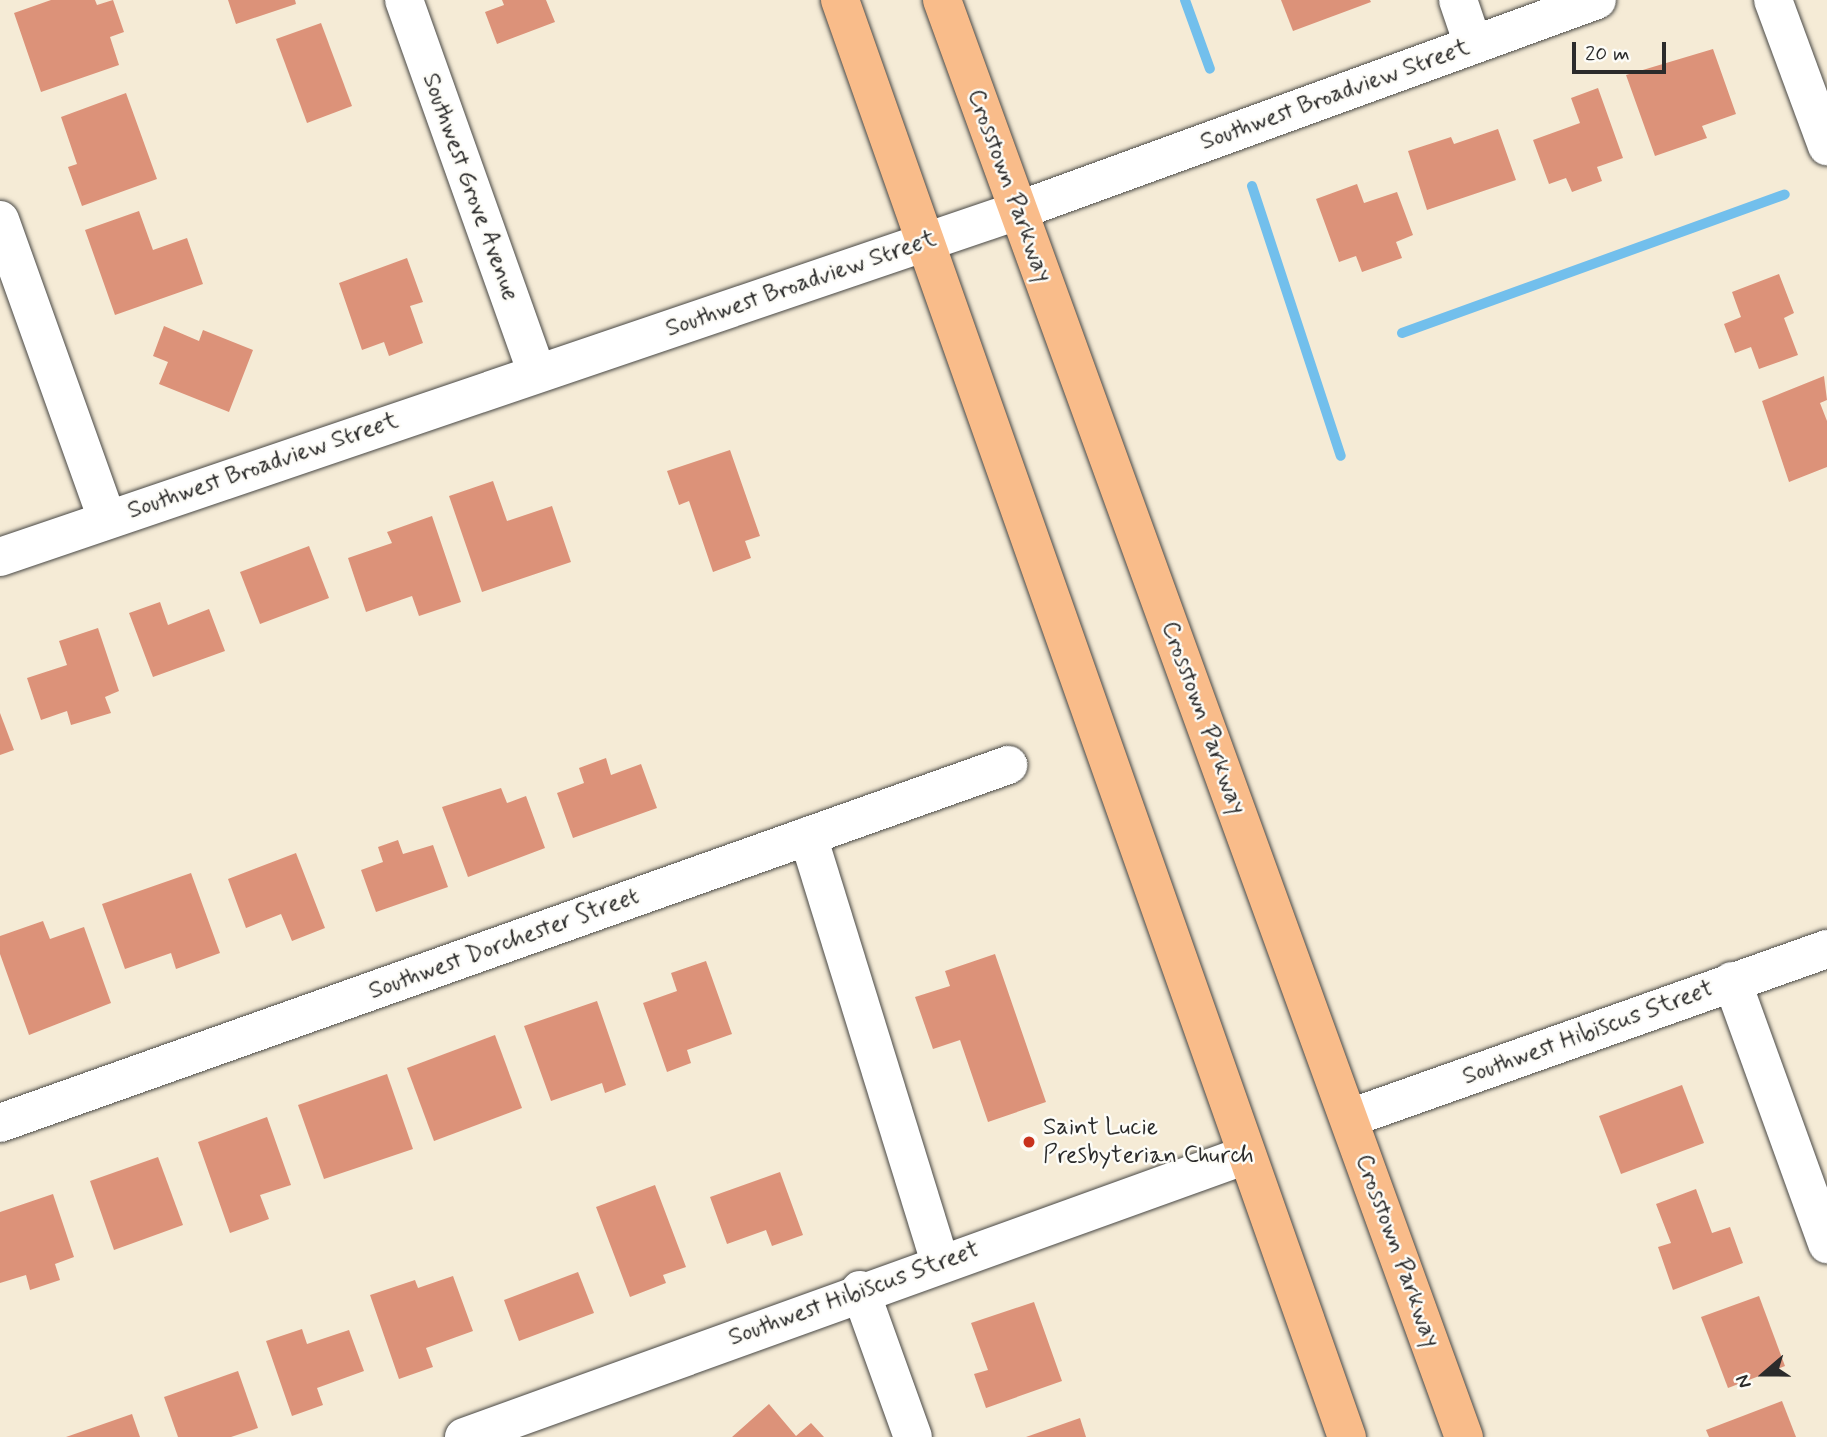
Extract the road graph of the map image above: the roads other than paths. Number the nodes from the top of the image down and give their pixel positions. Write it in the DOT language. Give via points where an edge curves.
graph roads {
  1 [pos="404,0"];
  2 [pos="840,0"];
  3 [pos="942,0"];
  4 [pos="1458,0"];
  5 [pos="1597,0"];
  6 [pos="1773,0"];
  7 [pos="1473,44"];
  8 [pos="1827,146"];
  9 [pos="1017,211"];
  10 [pos="0,220"];
  11 [pos="925,243"];
  12 [pos="537,373"];
  13 [pos="107,519"];
  14 [pos="0,557"];
  15 [pos="1008,765"];
  16 [pos="808,836"];
  17 [pos="1827,949"];
  18 [pos="1732,981"];
  19 [pos="1350,1118"];
  20 [pos="0,1123"];
  21 [pos="1245,1155"];
  22 [pos="1827,1244"];
  23 [pos="940,1262"];
  24 [pos="860,1290"];
  25 [pos="464,1437"];
  26 [pos="913,1437"];
  27 [pos="1347,1437"];
  28 [pos="1464,1437"];
  1 -- 12 [label="street, Southwest Grove Avenue"];
  2 -- 11 [label="main road"];
  3 -- 9 [label="main road, Crosstown Parkway"];
  4 -- 7 [label="street"];
  5 -- 7 [label="street, Southwest Broadview Street"];
  6 -- 8 [label="street"];
  7 -- 9 [label="street, Southwest Broadview Street"];
  9 -- 11 [label="street, Southwest Broadview Street"];
  9 -- 19 [label="main road, Crosstown Parkway"];
  10 -- 13 [label="street"];
  11 -- 12 [label="street, Southwest Broadview Street"];
  11 -- 21 [label="main road"];
  12 -- 13 [label="street, Southwest Broadview Street"];
  13 -- 14 [label="street, Southwest Broadview Street"];
  15 -- 16 [label="street, Southwest Dorchester Street"];
  16 -- 20 [label="street, Southwest Dorchester Street"];
  16 -- 23 [label="street"];
  17 -- 18 [label="street, Southwest Hibiscus Street"];
  18 -- 19 [label="street, Southwest Hibiscus Street"];
  18 -- 22 [label="street"];
  19 -- 28 [label="main road, Crosstown Parkway"];
  21 -- 23 [label="street, Southwest Hibiscus Street"];
  21 -- 27 [label="main road"];
  23 -- 24 [label="street, Southwest Hibiscus Street"];
  24 -- 25 [label="street, Southwest Hibiscus Street"];
  24 -- 26 [label="street"];
}
